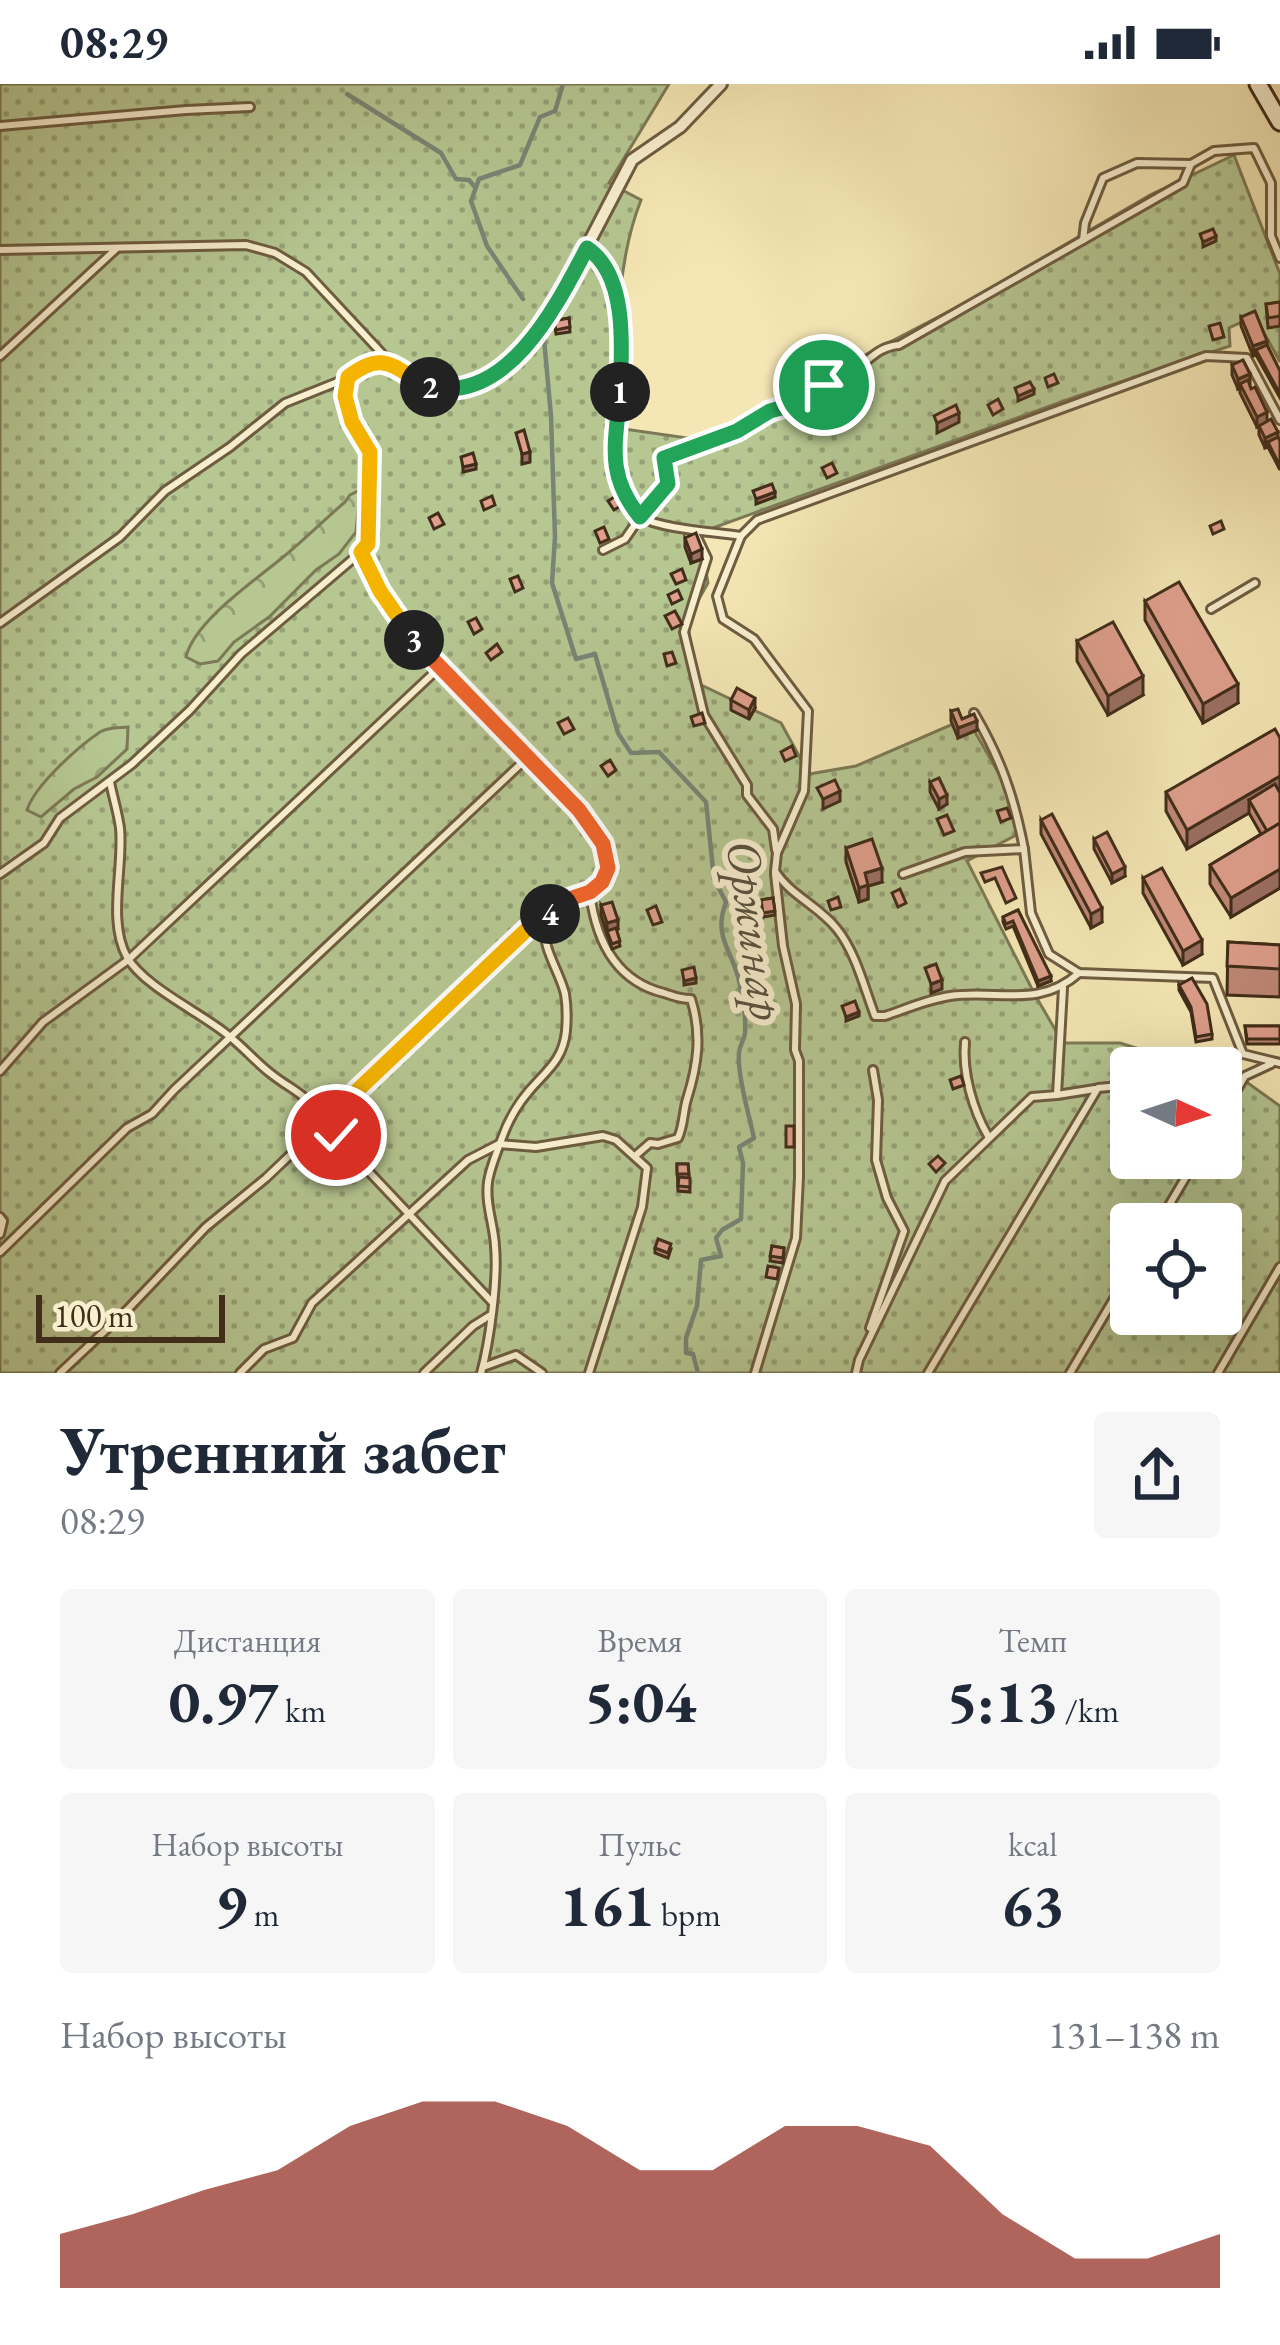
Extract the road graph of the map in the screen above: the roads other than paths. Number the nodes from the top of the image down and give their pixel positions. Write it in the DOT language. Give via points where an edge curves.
graph roads {
  1 [pos="721,84"];
  2 [pos="1258,84"];
  3 [pos="250,107"];
  4 [pos="1280,122"];
  5 [pos="0,126"];
  6 [pos="1191,164"];
  7 [pos="1082,242"];
  8 [pos="587,248"];
  9 [pos="116,249"];
  10 [pos="0,250"];
  11 [pos="1280,258"];
  12 [pos="0,356"];
  13 [pos="392,364"];
  14 [pos="348,377"];
  15 [pos="1280,420"];
  16 [pos="370,452"];
  17 [pos="640,517"];
  18 [pos="693,529"];
  19 [pos="741,536"];
  20 [pos="603,550"];
  21 [pos="361,552"];
  22 [pos="1255,583"];
  23 [pos="1211,609"];
  24 [pos="0,623"];
  25 [pos="440,667"];
  26 [pos="974,713"];
  27 [pos="527,758"];
  28 [pos="110,782"];
  29 [pos="1024,849"];
  30 [pos="777,854"];
  31 [pos="775,871"];
  32 [pos="0,874"];
  33 [pos="902,874"];
  34 [pos="590,892"];
  35 [pos="548,916"];
  36 [pos="128,960"];
  37 [pos="1079,973"];
  38 [pos="1063,988"];
  39 [pos="231,1037"];
  40 [pos="964,1042"];
  41 [pos="1277,1063"];
  42 [pos="0,1070"];
  43 [pos="873,1070"];
  44 [pos="1242,1082"];
  45 [pos="1110,1087"];
  46 [pos="1098,1088"];
  47 [pos="1057,1095"];
  48 [pos="323,1123"];
  49 [pos="989,1137"];
  50 [pos="500,1144"];
  51 [pos="635,1156"];
  52 [pos="408,1214"];
  53 [pos="0,1217"];
  54 [pos="0,1234"];
  55 [pos="0,1252"];
  56 [pos="1280,1268"];
  57 [pos="492,1302"];
  58 [pos="1110,1305"];
  59 [pos="490,1315"];
  60 [pos="859,1360"];
  61 [pos="482,1370"];
  62 [pos="60,1373"];
  63 [pos="240,1373"];
  64 [pos="424,1373"];
  65 [pos="542,1373"];
  66 [pos="589,1373"];
  67 [pos="754,1373"];
  68 [pos="856,1373"];
  69 [pos="928,1373"];
  70 [pos="1070,1373"];
  71 [pos="1218,1373"];
  1 -- 8 [label="street" via="680,128 632,160"];
  2 -- 4 [label="main road"];
  3 -- 5 [label="lane"];
  6 -- 7 [label="lane" via="1183,183"];
  6 -- 7 [label="lane" via="1137,163 1103,178"];
  6 -- 11 [label="lane" via="1254,148 1271,184 1271,236"];
  7 -- 17 [label="lane" via="788,406 664,458 668,484"];
  8 -- 13 [label="street" via="556,306 496,376 436,389"];
  8 -- 17 [label="lane" via="600,256 623,334 616,472"];
  9 -- 10 [label="lane"];
  9 -- 12 [label="lane"];
  9 -- 13 [label="lane" via="246,245 275,253 306,272"];
  13 -- 14 [label="street" via="362,366"];
  14 -- 16 [label="street" via="352,422"];
  14 -- 24 [label="lane" via="285,403"];
  15 -- 19 [label="lane" via="1247,358 1206,356 757,520"];
  16 -- 21 [label="lane" via="368,544"];
  17 -- 18 [label="lane"];
  17 -- 20 [label="lane" via="625,539"];
  18 -- 19 [label="lane"];
  18 -- 30 [label="lane" via="707,558 684,632 704,715 773,829"];
  19 -- 30 [label="lane" via="717,596 723,619 754,639 808,711 804,791"];
  21 -- 25 [label="lane" via="406,631"];
  21 -- 28 [label="lane"];
  22 -- 23 [label="lane"];
  25 -- 27 [label="lane"];
  25 -- 36 [label="lane"];
  26 -- 29 [label="lane" via="1014,798"];
  27 -- 34 [label="lane" via="603,844 608,868"];
  27 -- 39 [label="lane"];
  28 -- 32 [label="lane"];
  28 -- 36 [label="lane"];
  29 -- 33 [label="lane" via="964,852"];
  29 -- 37 [label="lane" via="1031,913 1049,954"];
  30 -- 31 [label="lane"];
  31 -- 38 [label="lane" via="838,930 875,1016 951,996"];
  31 -- 67 [label="lane" via="796,1004 799,1198 796,1238"];
  34 -- 35 [label="lane"];
  34 -- 51 [label="lane" via="614,963 651,991 691,999 699,1034 678,1138 650,1143"];
  35 -- 48 [label="lane"];
  35 -- 50 [label="lane" via="565,1042"];
  36 -- 39 [label="lane"];
  36 -- 42 [label="lane" via="43,1022"];
  37 -- 38 [label="lane"];
  37 -- 41 [label="lane" via="1213,978 1243,1054"];
  38 -- 47 [label="lane"];
  39 -- 48 [label="lane" via="313,1101"];
  39 -- 55 [label="lane"];
  40 -- 49 [label="lane" via="970,1097"];
  41 -- 44 [label="lane"];
  43 -- 60 [label="lane" via="876,1160 904,1232"];
  45 -- 46 [label="lane"];
  46 -- 47 [label="lane"];
  46 -- 69 [label="lane"];
  47 -- 49 [label="lane" via="1031,1097"];
  48 -- 52 [label="lane"];
  48 -- 62 [label="lane"];
  49 -- 60 [label="lane" via="945,1181"];
  50 -- 51 [label="lane" via="603,1136"];
  50 -- 52 [label="lane" via="468,1160"];
  50 -- 57 [label="lane" via="488,1182"];
  51 -- 66 [label="lane" via="647,1168 642,1207"];
  52 -- 57 [label="lane"];
  52 -- 63 [label="lane" via="312,1303 293,1338 264,1349"];
  53 -- 54 [label="lane"];
  56 -- 71 [label="lane"];
  57 -- 59 [label="lane"];
  58 -- 70 [label="lane"];
  59 -- 61 [label="lane"];
  59 -- 64 [label="lane"];
  60 -- 68 [label="lane"];
  61 -- 65 [label="lane" via="516,1355"];
}
